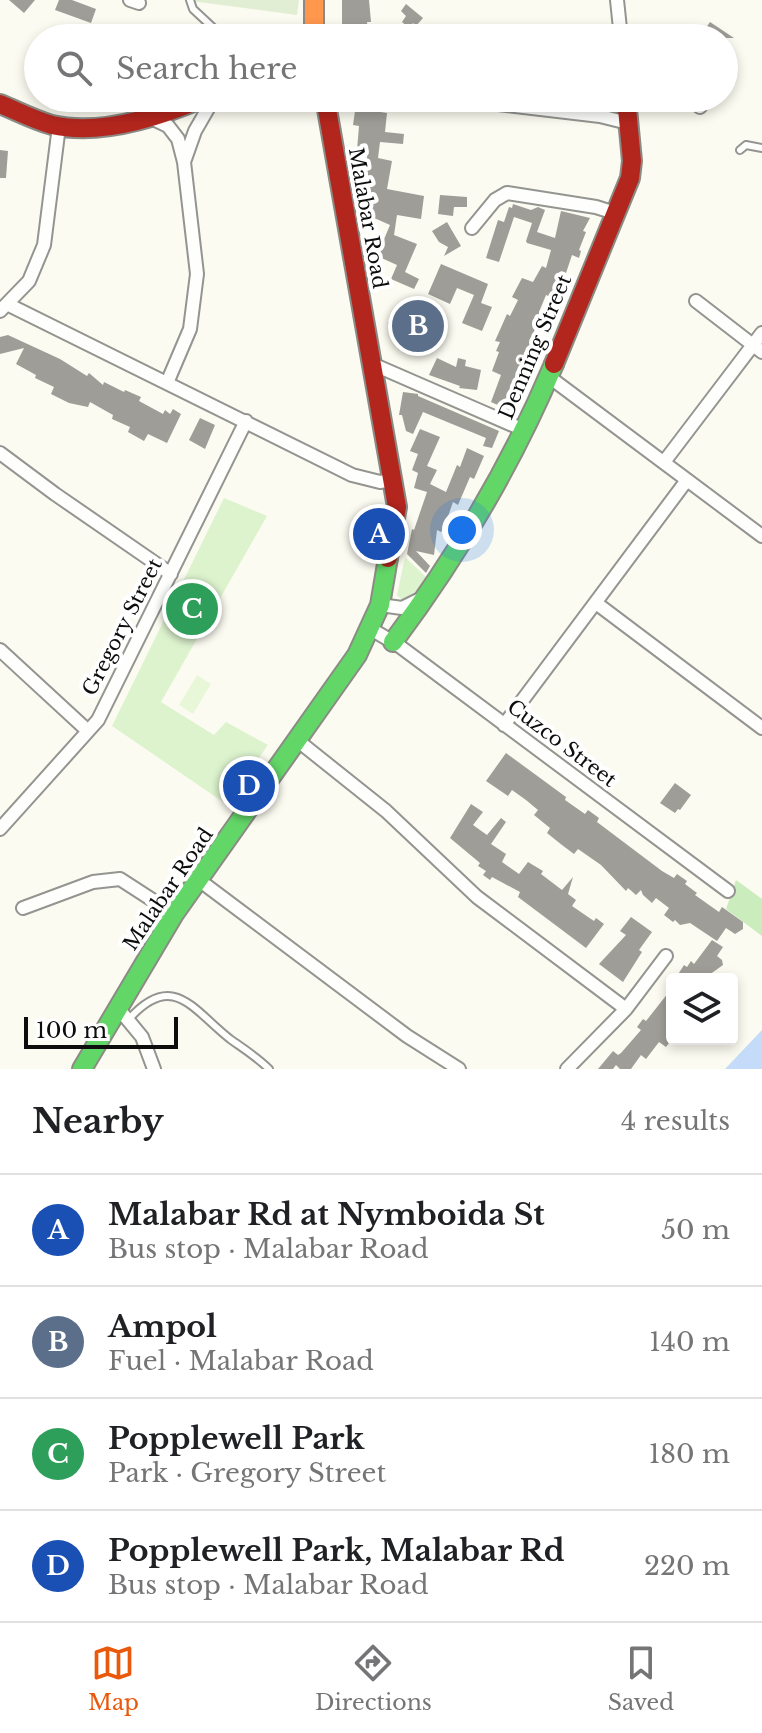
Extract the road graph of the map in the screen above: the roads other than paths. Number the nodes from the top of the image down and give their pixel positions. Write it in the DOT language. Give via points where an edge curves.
graph roads {
  1 [pos="190,0"];
  2 [pos="314,0"];
  3 [pos="617,0"];
  4 [pos="209,24"];
  5 [pos="314,24"];
  6 [pos="620,24"];
  7 [pos="0,104"];
  8 [pos="163,112"];
  9 [pos="206,112"];
  10 [pos="327,112"];
  11 [pos="566,112"];
  12 [pos="627,112"];
  13 [pos="146,116"];
  14 [pos="628,123"];
  15 [pos="59,126"];
  16 [pos="762,148"];
  17 [pos="740,150"];
  18 [pos="184,162"];
  19 [pos="615,213"];
  20 [pos="472,228"];
  21 [pos="696,301"];
  22 [pos="4,307"];
  23 [pos="762,333"];
  24 [pos="758,349"];
  25 [pos="370,363"];
  26 [pos="548,376"];
  27 [pos="167,383"];
  28 [pos="246,421"];
  29 [pos="524,430"];
  30 [pos="0,453"];
  31 [pos="664,462"];
  32 [pos="392,480"];
  33 [pos="687,480"];
  34 [pos="762,536"];
  35 [pos="171,574"];
  36 [pos="426,595"];
  37 [pos="596,603"];
  38 [pos="380,605"];
  39 [pos="371,629"];
  40 [pos="393,642"];
  41 [pos="0,650"];
  42 [pos="504,725"];
  43 [pos="762,728"];
  44 [pos="88,731"];
  45 [pos="297,740"];
  46 [pos="0,829"];
  47 [pos="199,880"];
  48 [pos="728,891"];
  49 [pos="23,908"];
  50 [pos="174,914"];
  51 [pos="666,956"];
  52 [pos="626,1009"];
  53 [pos="124,1013"];
  54 [pos="82,1069"];
  55 [pos="154,1069"];
  56 [pos="269,1069"];
  57 [pos="459,1069"];
  58 [pos="567,1069"];
  1 -- 4 [label="lane"];
  2 -- 5 [label="main road"];
  3 -- 6 [label="street"];
  7 -- 15 [label="main road"];
  8 -- 13 [label="main road"];
  9 -- 18 [label="street"];
  10 -- 25 [label="main road, Malabar Road"];
  11 -- 14 [label="street"];
  12 -- 14 [label="main road, Denning Street"];
  13 -- 15 [label="main road"];
  13 -- 18 [label="street" via="168,126"];
  14 -- 19 [label="main road, Denning Street" via="630,178"];
  15 -- 22 [label="street" via="44,245 29,281"];
  16 -- 17 [label="lane" via="746,145"];
  18 -- 27 [label="street" via="197,274 190,329"];
  19 -- 20 [label="street" via="507,193"];
  19 -- 26 [label="main road, Denning Street"];
  21 -- 24 [label="street"];
  22 -- 27 [label="street"];
  23 -- 24 [label="street"];
  24 -- 31 [label="street"];
  25 -- 29 [label="street"];
  25 -- 32 [label="main road, Malabar Road"];
  26 -- 29 [label="main road, Denning Street"];
  26 -- 31 [label="street"];
  27 -- 28 [label="street"];
  28 -- 32 [label="street" via="352,475"];
  28 -- 35 [label="street, Gregory Street"];
  29 -- 36 [label="main road, Denning Street" via="495,488"];
  30 -- 35 [label="street"];
  31 -- 33 [label="street"];
  32 -- 38 [label="main road, Malabar Road" via="397,507"];
  33 -- 34 [label="street"];
  33 -- 37 [label="street"];
  35 -- 44 [label="street, Gregory Street"];
  36 -- 38 [label="street" via="402,608"];
  36 -- 40 [label="main road, Denning Street"];
  37 -- 42 [label="street"];
  37 -- 43 [label="street"];
  38 -- 39 [label="main road, Malabar Road"];
  39 -- 40 [label="street, Cuzco Street"];
  39 -- 45 [label="main road, Malabar Road"];
  40 -- 42 [label="street, Cuzco Street"];
  41 -- 44 [label="street"];
  42 -- 48 [label="street, Cuzco Street"];
  44 -- 46 [label="street, Gregory Street"];
  45 -- 47 [label="main road, Malabar Road"];
  45 -- 52 [label="street" via="386,811 477,897"];
  47 -- 50 [label="main road, Malabar Road"];
  47 -- 57 [label="street"];
  49 -- 50 [label="street" via="93,882 120,879"];
  50 -- 53 [label="main road, Malabar Road"];
  51 -- 52 [label="street"];
  52 -- 58 [label="street"];
  53 -- 54 [label="main road, Malabar Road"];
  53 -- 55 [label="street" via="142,1037"];
  53 -- 56 [label="lane" via="163,995 185,999"];
}
